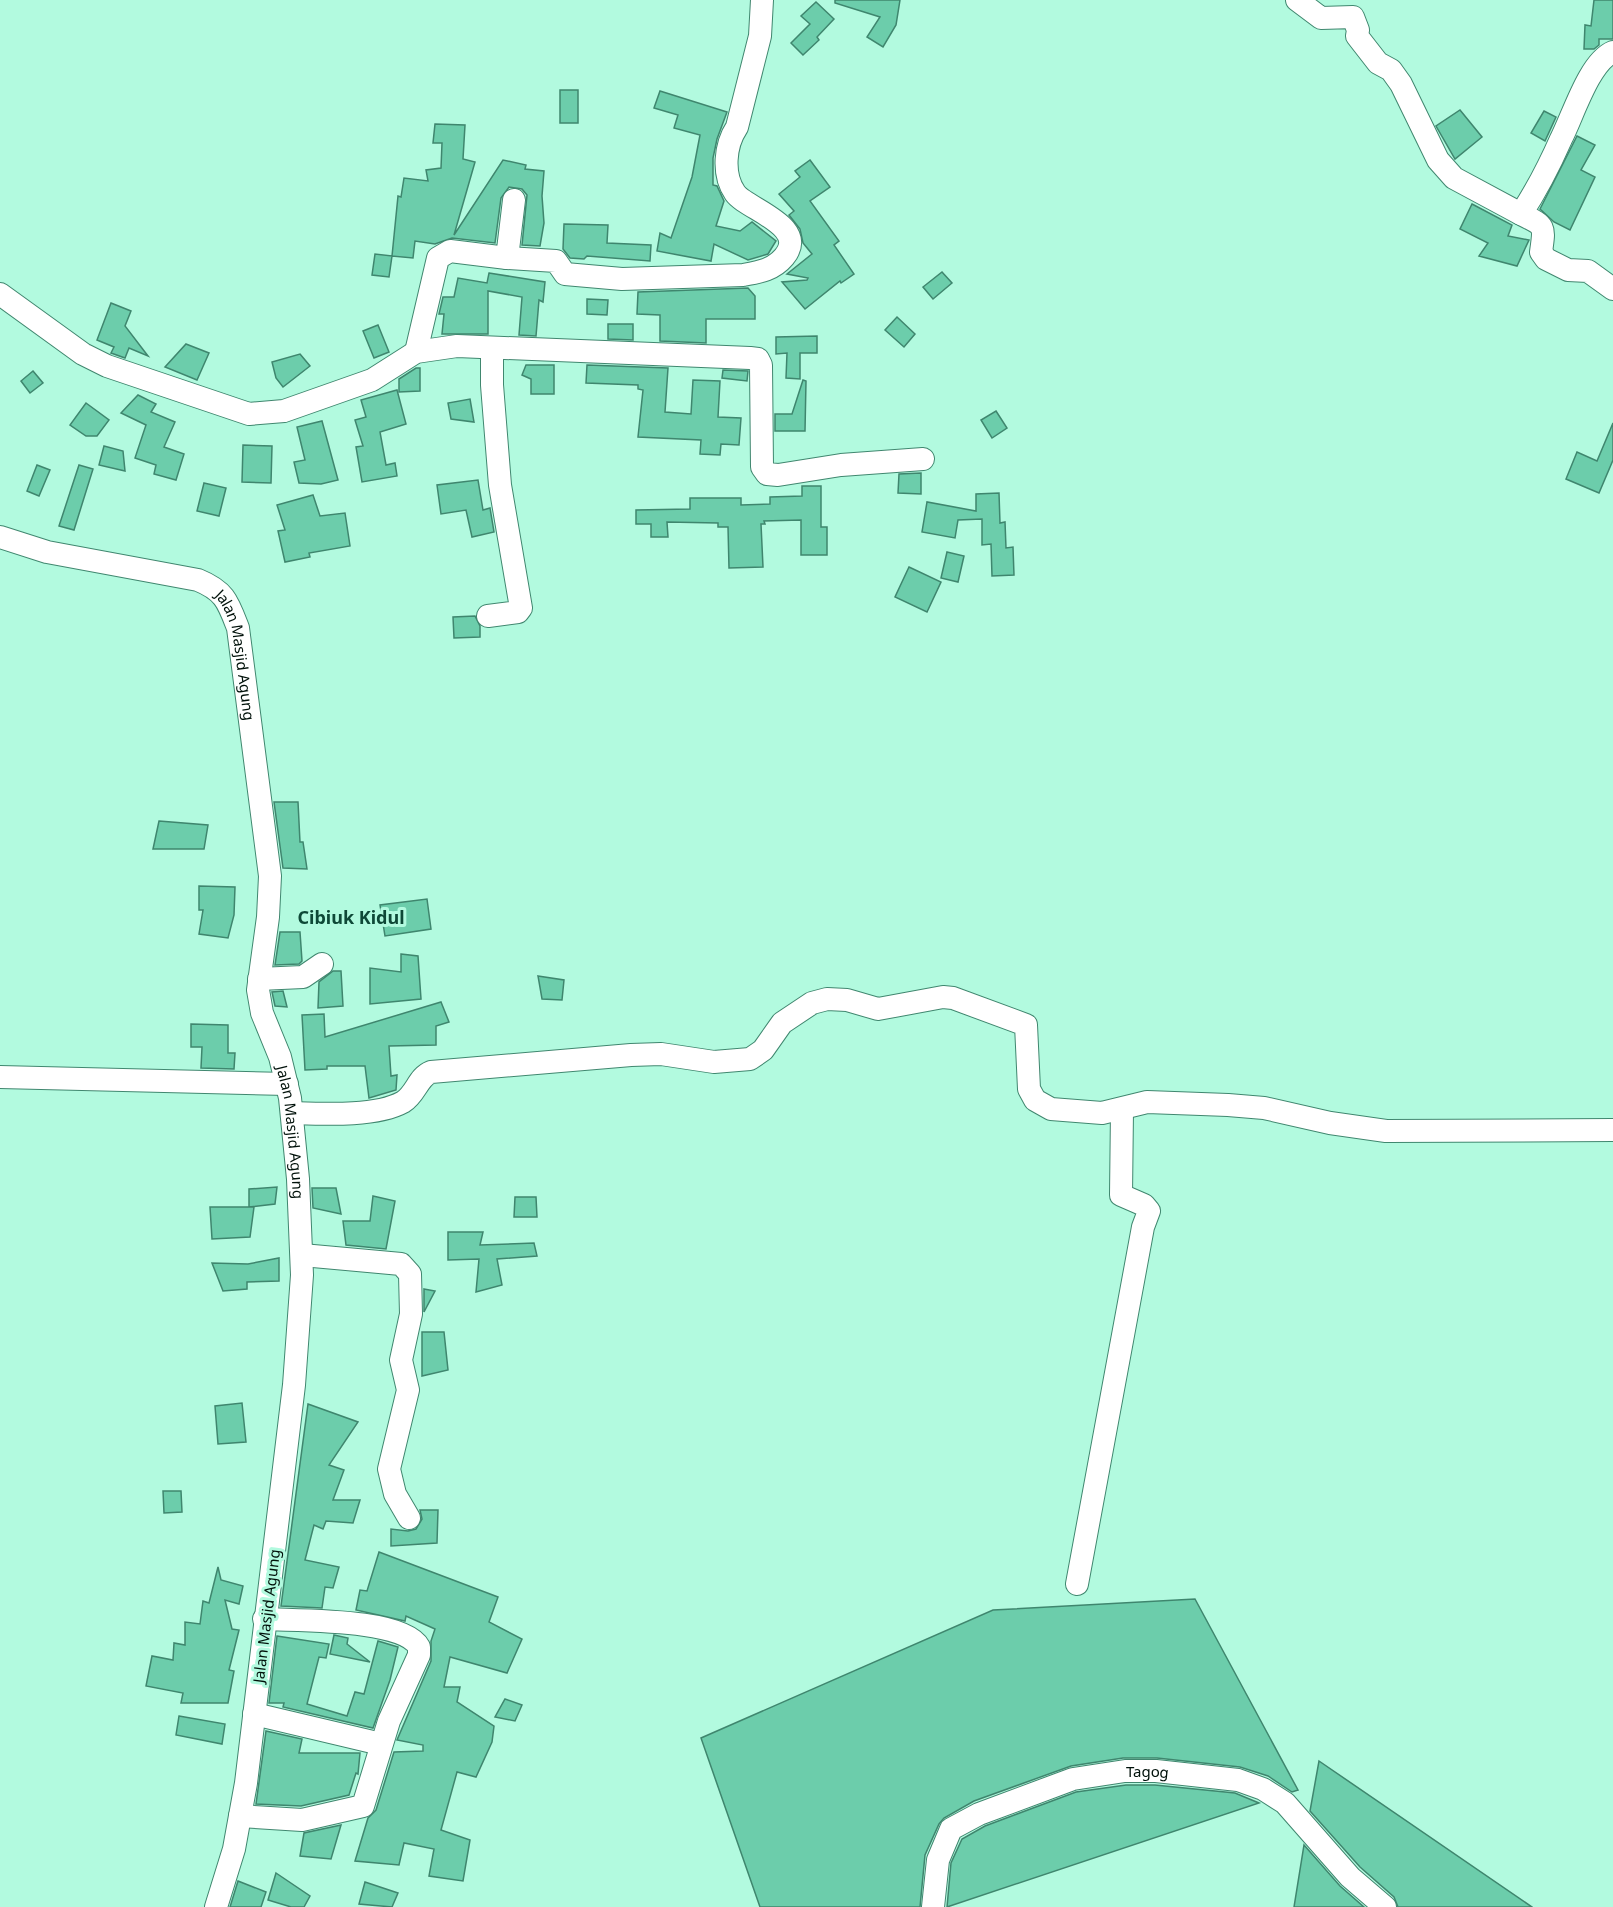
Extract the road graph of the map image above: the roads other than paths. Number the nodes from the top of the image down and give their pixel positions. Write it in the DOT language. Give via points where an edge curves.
graph roads {
  1 [pos="762,0"];
  2 [pos="1297,0"];
  3 [pos="1613,52"];
  4 [pos="514,200"];
  5 [pos="1521,214"];
  6 [pos="507,258"];
  7 [pos="1613,289"];
  8 [pos="0,294"];
  9 [pos="492,348"];
  10 [pos="416,352"];
  11 [pos="923,459"];
  12 [pos="0,537"];
  13 [pos="488,616"];
  14 [pos="322,964"];
  15 [pos="259,979"];
  16 [pos="0,1077"];
  17 [pos="287,1084"];
  18 [pos="1122,1110"];
  19 [pos="292,1113"];
  20 [pos="1613,1130"];
  21 [pos="303,1255"];
  22 [pos="409,1518"];
  23 [pos="1077,1584"];
  24 [pos="264,1619"];
  25 [pos="254,1714"];
  26 [pos="381,1744"];
  27 [pos="240,1816"];
  28 [pos="216,1907"];
  29 [pos="933,1907"];
  30 [pos="1385,1907"];
  1 -- 6 [label="street" via="760,36 726,164 734,192 788,235 789,251 781,260 760,272 743,275 622,279 565,274 556,261"];
  2 -- 5 [label="street" via="1321,18 1353,17 1359,39 1401,84 1438,160 1454,178"];
  3 -- 5 [label="street" via="1605,55 1588,80"];
  4 -- 6 [label="street"];
  5 -- 7 [label="street" via="1541,224 1545,231 1541,252 1546,259 1574,272 1588,271"];
  6 -- 10 [label="street" via="450,251 438,258"];
  8 -- 10 [label="street" via="83,354 107,366 249,414 284,411 372,380"];
  9 -- 10 [label="street" via="457,346"];
  9 -- 11 [label="street" via="758,360 762,374 764,472 778,475 841,465"];
  9 -- 13 [label="street" via="500,485 521,608 518,612"];
  12 -- 15 [label="street, Jalan Masjid Agung" via="47,552 198,580 213,586 228,600 238,628 268,852 268,917"];
  14 -- 15 [label="street" via="303,977"];
  15 -- 17 [label="street, Jalan Masjid Agung" via="262,1013"];
  16 -- 17 [label="street"];
  17 -- 19 [label="street, Jalan Masjid Agung"];
  18 -- 19 [label="street" via="1066,1112 1041,1105 1029,1089 1026,1025 943,997 878,1009 847,1000 819,1000 782,1023 763,1050 750,1059 714,1062 641,1055 431,1072 411,1096 382,1109"];
  18 -- 20 [label="street" via="1147,1102 1244,1106 1396,1132"];
  18 -- 23 [label="street" via="1121,1196 1149,1211"];
  19 -- 21 [label="street, Jalan Masjid Agung"];
  21 -- 22 [label="street" via="401,1264 410,1274 411,1314 401,1360 408,1390 390,1469 394,1494"];
  21 -- 24 [label="street, Jalan Masjid Agung" via="294,1385"];
  24 -- 25 [label="street, Jalan Masjid Agung"];
  24 -- 26 [label="street" via="381,1628 416,1642 419,1655 412,1676"];
  25 -- 26 [label="street"];
  25 -- 27 [label="street, Jalan Masjid Agung"];
  26 -- 27 [label="street" via="363,1806 302,1820"];
  27 -- 28 [label="street, Jalan Masjid Agung"];
  29 -- 30 [label="street, Tagog" via="938,1860 951,1829 979,1814 1073,1779 1135,1771 1238,1780 1263,1789 1286,1803 1350,1877"];
}
